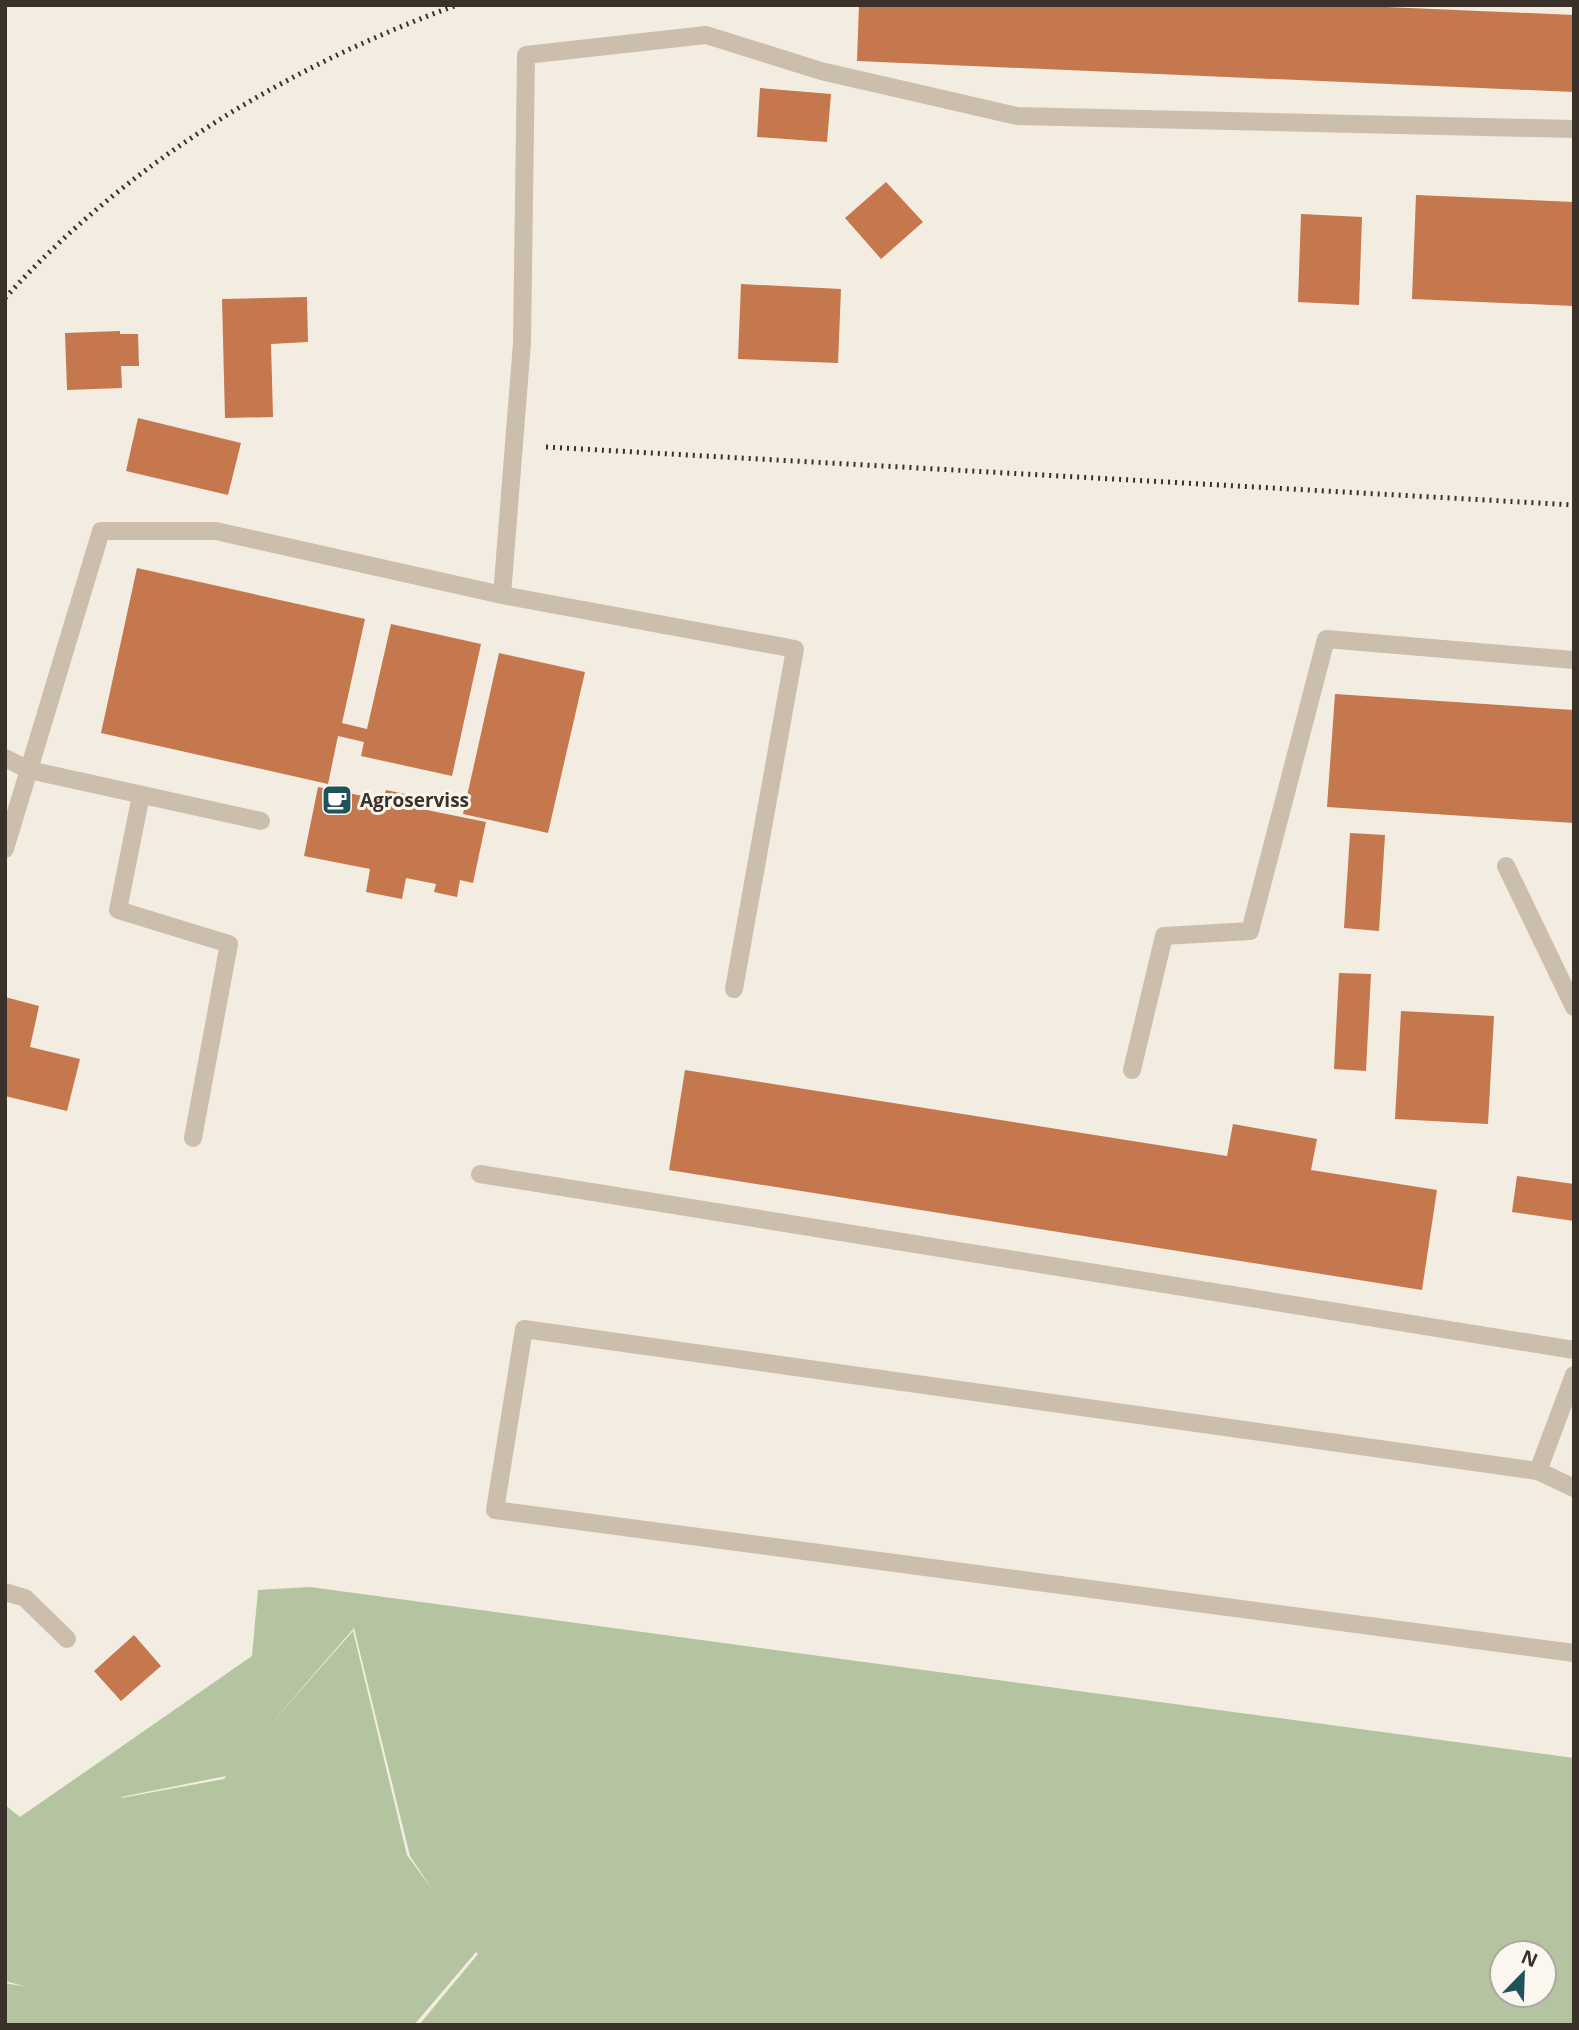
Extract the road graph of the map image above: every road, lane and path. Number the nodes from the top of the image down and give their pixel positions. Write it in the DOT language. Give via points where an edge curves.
graph roads {
  1 [pos="1574,129"];
  2 [pos="502,595"];
  3 [pos="1574,660"];
  4 [pos="5,758"];
  5 [pos="29,770"];
  6 [pos="141,795"];
  7 [pos="261,821"];
  8 [pos="5,849"];
  9 [pos="1506,866"];
  10 [pos="734,989"];
  11 [pos="1574,1007"];
  12 [pos="1132,1070"];
  13 [pos="193,1138"];
  14 [pos="480,1174"];
  15 [pos="1574,1350"];
  16 [pos="1574,1375"];
  17 [pos="1538,1471"];
  18 [pos="1574,1488"];
  19 [pos="5,1592"];
  20 [pos="68,1639"];
  21 [pos="1574,1653"];
  1 -- 2 [label="street" via="1017,116 821,71 706,35 526,55 522,343"];
  2 -- 5 [label="street" via="216,531 101,531"];
  2 -- 10 [label="street" via="794,649"];
  3 -- 12 [label="street" via="1326,639 1250,931 1164,936"];
  4 -- 5 [label="street"];
  5 -- 6 [label="street"];
  5 -- 8 [label="street"];
  6 -- 7 [label="street"];
  6 -- 13 [label="street" via="118,910 229,944"];
  9 -- 11 [label="street"];
  14 -- 15 [label="street"];
  16 -- 17 [label="street"];
  17 -- 18 [label="street"];
  17 -- 21 [label="street" via="524,1329 495,1510"];
  19 -- 20 [label="street" via="25,1598"];
}
